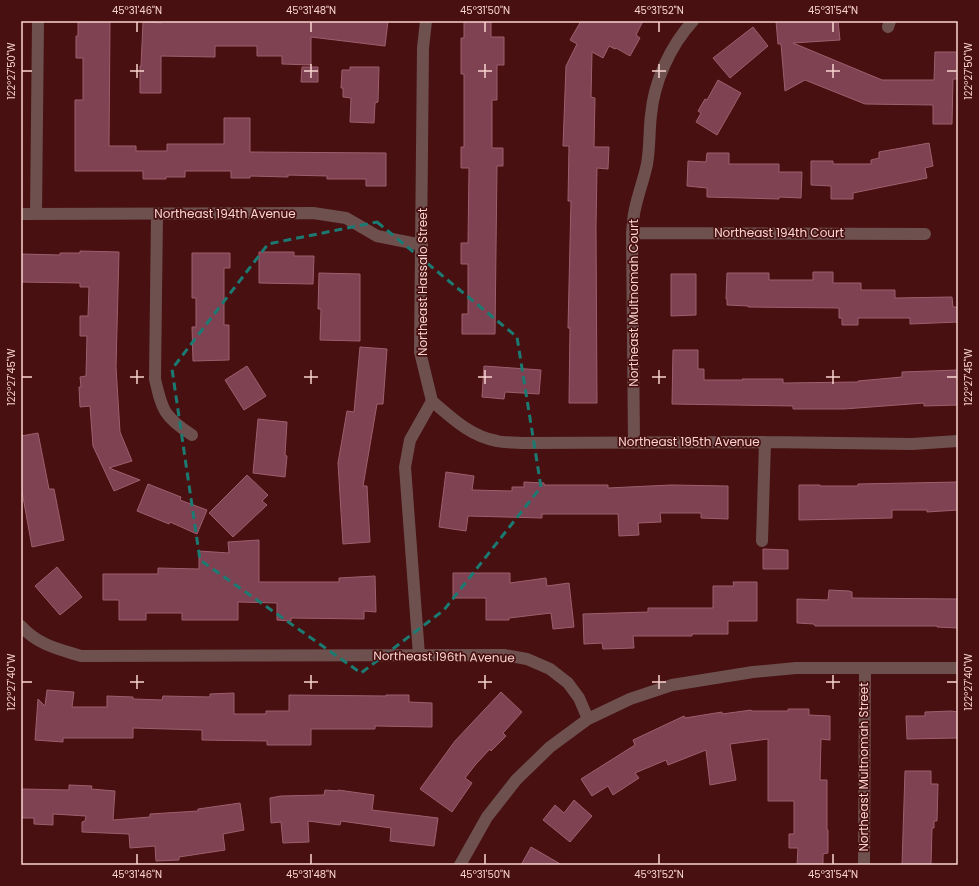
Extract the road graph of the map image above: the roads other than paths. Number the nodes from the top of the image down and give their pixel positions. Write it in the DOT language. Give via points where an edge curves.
graph roads {
  1 [pos="38,21"];
  2 [pos="426,21"];
  3 [pos="693,21"];
  4 [pos="21,214"];
  5 [pos="36,214"];
  6 [pos="156,214"];
  7 [pos="632,233"];
  8 [pos="925,234"];
  9 [pos="422,244"];
  10 [pos="432,401"];
  11 [pos="192,435"];
  12 [pos="958,441"];
  13 [pos="634,442"];
  14 [pos="765,442"];
  15 [pos="762,541"];
  16 [pos="21,626"];
  17 [pos="420,655"];
  18 [pos="865,668"];
  19 [pos="958,668"];
  20 [pos="588,719"];
  21 [pos="460,865"];
  22 [pos="864,865"];
  1 -- 5 [label="street"];
  2 -- 9 [label="street, Northeast Hassalo Street" via="423,48"];
  3 -- 7 [label="street, Northeast Multnomah Court" via="673,49 656,85 650,115 647,164 634,210"];
  4 -- 5 [label="street, Northeast 194th Avenue"];
  5 -- 6 [label="street, Northeast 194th Avenue"];
  6 -- 9 [label="street, Northeast 194th Avenue" via="313,213 346,218 377,236"];
  6 -- 11 [label="street" via="155,379 167,416"];
  7 -- 8 [label="street, Northeast 194th Court"];
  7 -- 13 [label="street, Northeast Multnomah Court"];
  9 -- 10 [label="street, Northeast Hassalo Street" via="420,352"];
  10 -- 13 [label="street, Northeast 195th Avenue" via="477,436 498,441"];
  10 -- 17 [label="street" via="410,440 405,467"];
  12 -- 14 [label="street, Northeast 195th Avenue" via="912,444"];
  13 -- 14 [label="street, Northeast 195th Avenue"];
  14 -- 15 [label="street"];
  16 -- 17 [label="street, Northeast 196th Avenue" via="29,635 52,648 81,656"];
  17 -- 20 [label="street, Northeast 196th Avenue" via="504,655 527,659 550,669 568,683 579,698"];
  18 -- 19 [label="street"];
  18 -- 20 [label="street" via="796,668 672,685"];
  18 -- 22 [label="street, Northeast Multnomah Street"];
  20 -- 21 [label="street" via="550,747 516,780 487,817"];
}
